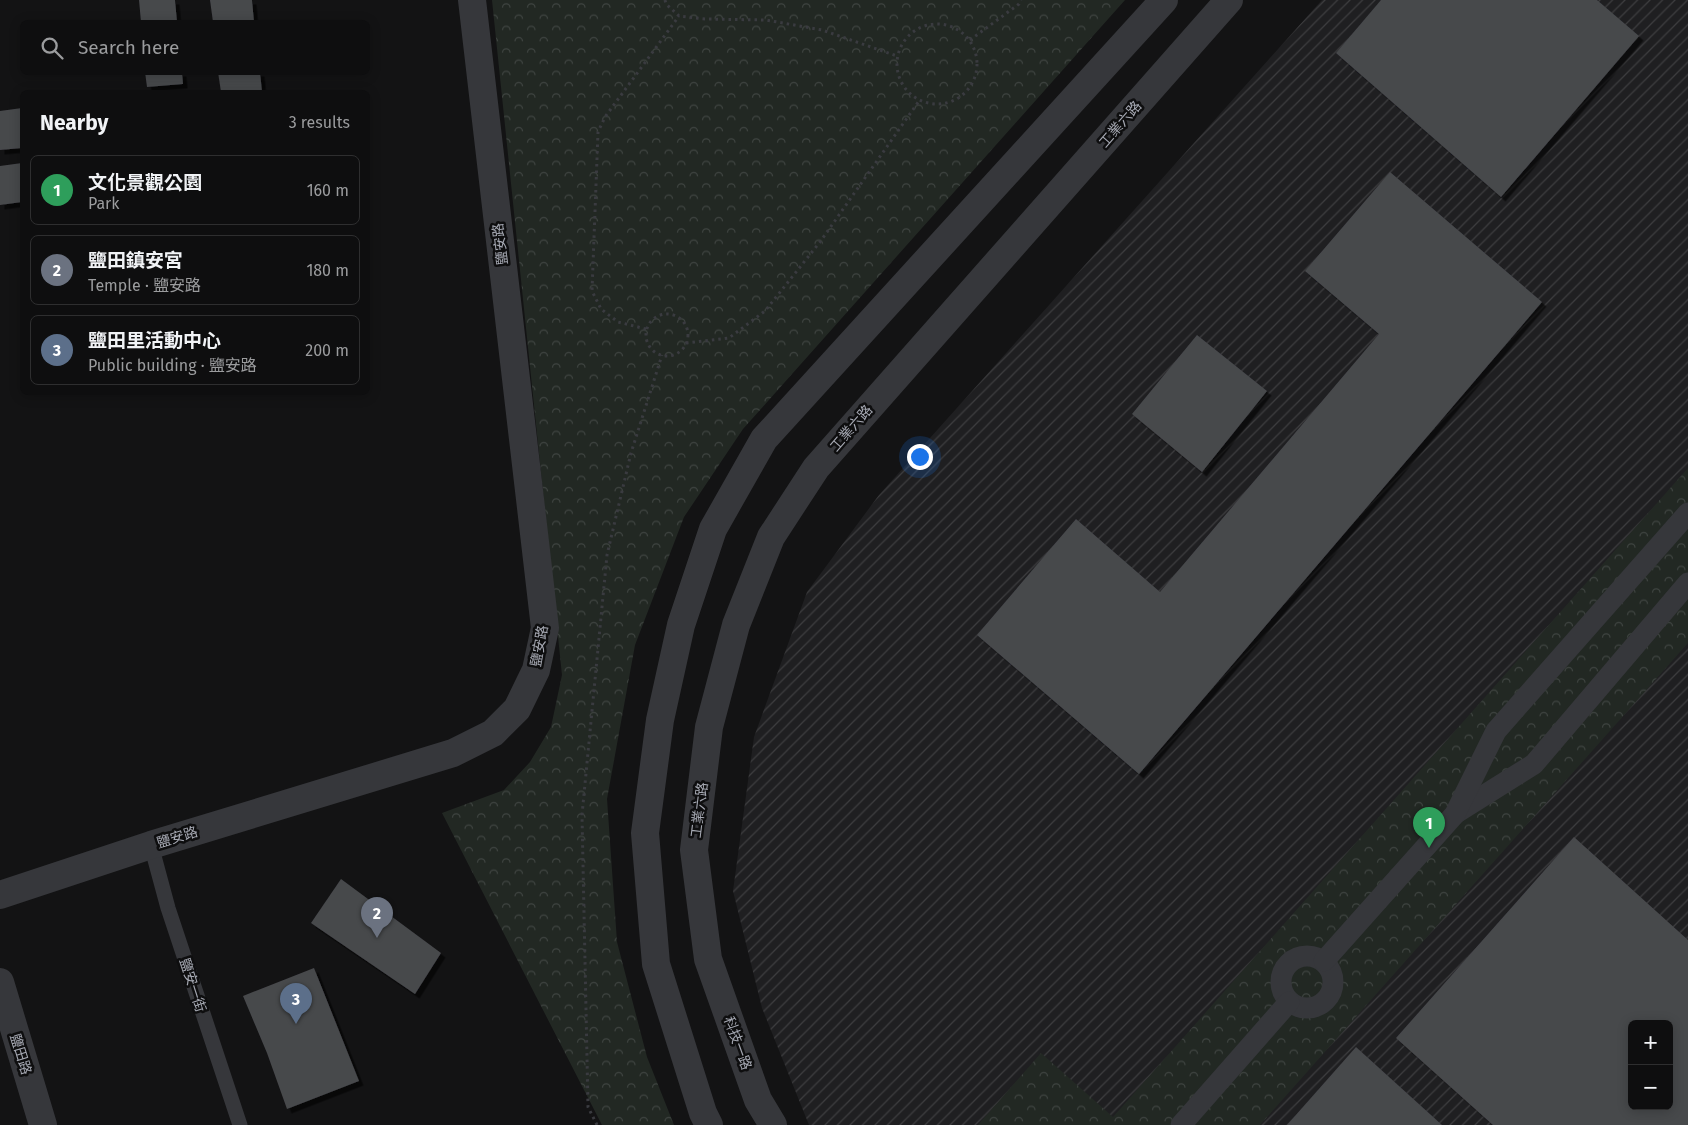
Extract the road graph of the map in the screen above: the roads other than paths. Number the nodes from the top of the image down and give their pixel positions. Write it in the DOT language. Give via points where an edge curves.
graph roads {
  1 [pos="472,0"];
  2 [pos="1164,0"];
  3 [pos="1229,0"];
  4 [pos="1688,513"];
  5 [pos="1688,583"];
  6 [pos="1455,814"];
  7 [pos="150,845"];
  8 [pos="0,895"];
  9 [pos="708,960"];
  10 [pos="1324,961"];
  11 [pos="0,982"];
  12 [pos="1289,1002"];
  13 [pos="42,1125"];
  14 [pos="240,1125"];
  15 [pos="710,1125"];
  16 [pos="773,1125"];
  17 [pos="1181,1125"];
  1 -- 7 [label="street, 鹽安路" via="545,628 536,670 517,709 493,733 453,753"];
  2 -- 15 [label="street" via="764,439 713,529 681,625 660,720 645,833 656,964 702,1113"];
  3 -- 9 [label="street, 工業六路" via="816,468 771,538 736,625 709,727 694,850"];
  4 -- 6 [label="street" via="1496,731"];
  5 -- 6 [label="street" via="1534,764"];
  6 -- 10 [label="street"];
  7 -- 8 [label="street, 鹽安路"];
  7 -- 14 [label="lane, 鹽安一街"];
  9 -- 16 [label="street, 科技一路" via="758,1100"];
  10 -- 12 [label="street" via="1316,957 1298,957 1284,968 1281,986"];
  10 -- 12 [label="street" via="1330,968 1334,984 1327,1000 1313,1009 1304,1009"];
  11 -- 13 [label="street, 鹽田路"];
  12 -- 17 [label="street"];
}
